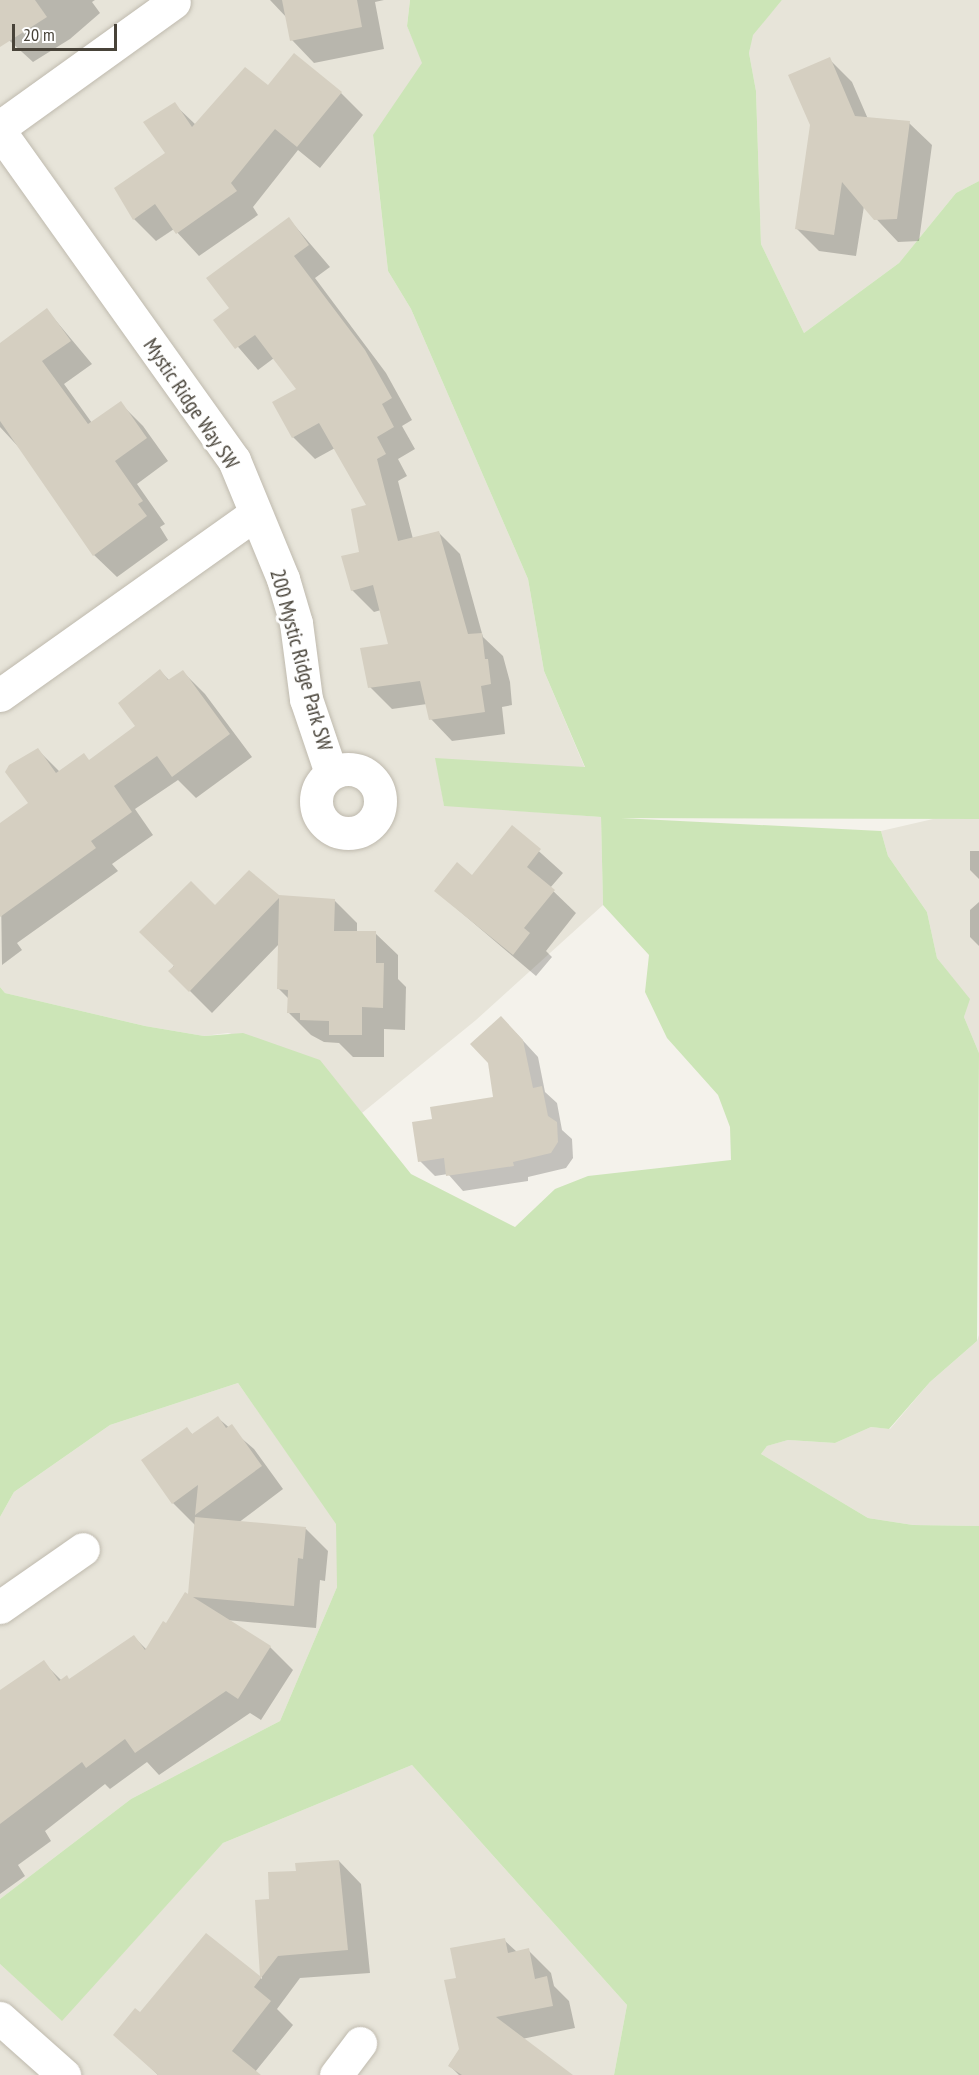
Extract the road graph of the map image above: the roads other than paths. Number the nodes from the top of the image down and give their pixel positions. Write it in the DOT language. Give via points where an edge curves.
graph roads {
  1 [pos="174,2"];
  2 [pos="0,127"];
  3 [pos="0,132"];
  4 [pos="255,514"];
  5 [pos="0,695"];
  6 [pos="332,773"];
  7 [pos="83,1549"];
  8 [pos="0,1607"];
  9 [pos="0,2018"];
  10 [pos="360,2043"];
  11 [pos="64,2075"];
  12 [pos="336,2075"];
  1 -- 2 [label="street"];
  3 -- 4 [label="street, Mystic Ridge Way SW" via="234,460"];
  4 -- 5 [label="street"];
  4 -- 6 [label="street, 200 Mystic Ridge Park SW" via="283,579 296,623 306,699"];
  7 -- 8 [label="street"];
  9 -- 11 [label="street"];
  10 -- 12 [label="street"];
}
